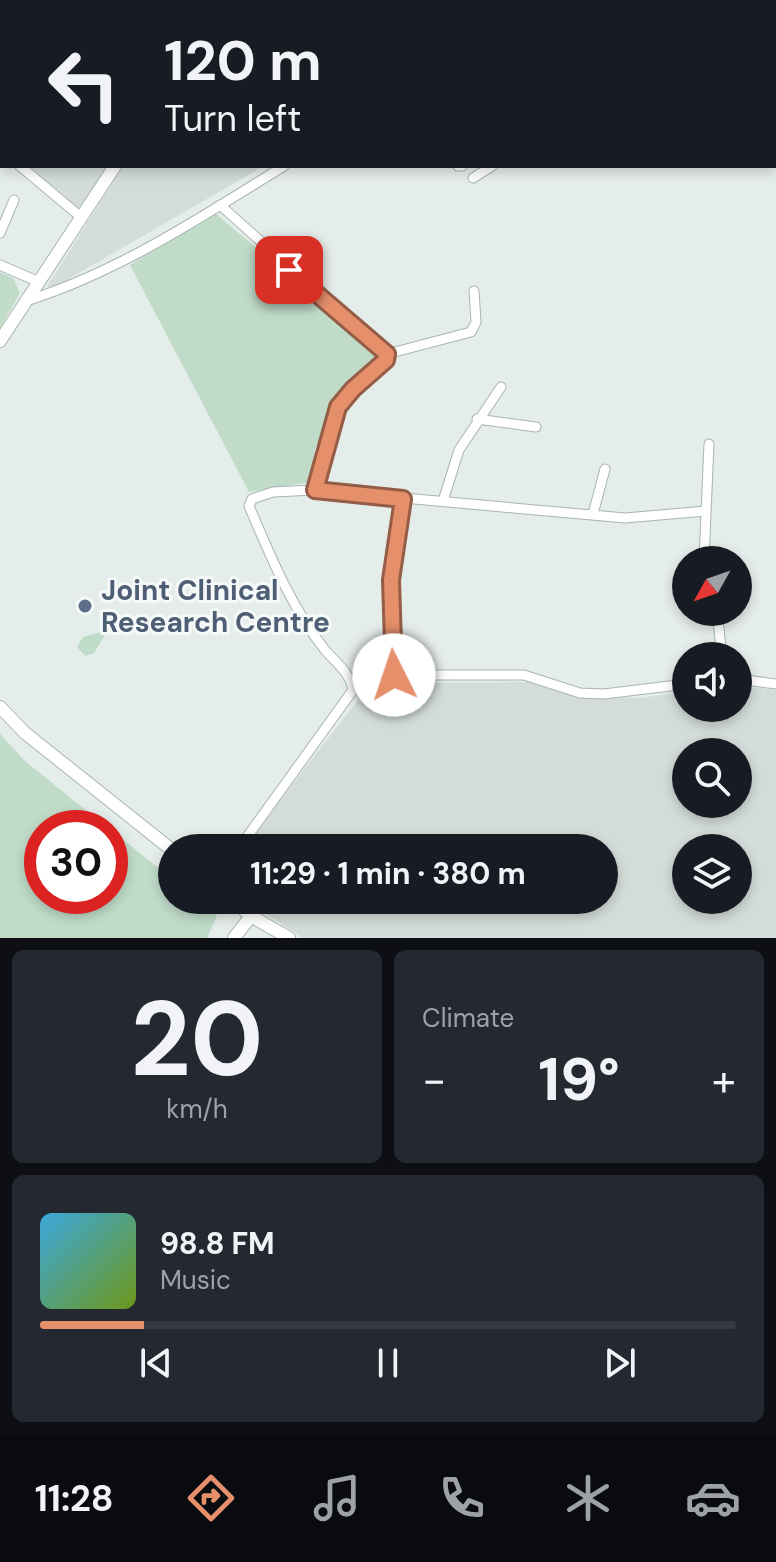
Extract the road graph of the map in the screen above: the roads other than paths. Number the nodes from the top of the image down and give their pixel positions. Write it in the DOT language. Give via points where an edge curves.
graph roads {
  1 [pos="22,168"];
  2 [pos="114,168"];
  3 [pos="281,168"];
  4 [pos="489,168"];
  5 [pos="473,178"];
  6 [pos="14,200"];
  7 [pos="220,205"];
  8 [pos="82,218"];
  9 [pos="0,233"];
  10 [pos="0,265"];
  11 [pos="39,282"];
  12 [pos="474,291"];
  13 [pos="26,301"];
  14 [pos="0,341"];
  15 [pos="387,354"];
  16 [pos="501,387"];
  17 [pos="477,419"];
  18 [pos="536,427"];
  19 [pos="709,444"];
  20 [pos="605,469"];
  21 [pos="315,490"];
  22 [pos="403,499"];
  23 [pos="443,501"];
  24 [pos="706,511"];
  25 [pos="593,514"];
  26 [pos="705,546"];
  27 [pos="394,675"];
  28 [pos="752,681"];
  29 [pos="352,684"];
  30 [pos="776,684"];
  31 [pos="672,686"];
  32 [pos="0,707"];
  33 [pos="249,834"];
  34 [pos="158,839"];
  35 [pos="249,914"];
  36 [pos="251,916"];
  37 [pos="234,938"];
  38 [pos="289,938"];
  1 -- 8 [label="street"];
  2 -- 8 [label="street"];
  3 -- 7 [label="street"];
  4 -- 5 [label="street"];
  6 -- 9 [label="street"];
  7 -- 13 [label="street" via="121,262"];
  7 -- 15 [label="street"];
  8 -- 11 [label="street"];
  10 -- 11 [label="street"];
  11 -- 13 [label="street"];
  12 -- 15 [label="street" via="476,322 471,332"];
  13 -- 14 [label="street"];
  15 -- 21 [label="street" via="338,407"];
  16 -- 17 [label="street"];
  17 -- 18 [label="street"];
  17 -- 23 [label="street" via="459,450"];
  19 -- 24 [label="street"];
  20 -- 25 [label="street"];
  21 -- 22 [label="street"];
  21 -- 29 [label="street" via="273,492 255,497 249,506 301,614"];
  22 -- 23 [label="street"];
  22 -- 27 [label="street" via="391,580"];
  23 -- 25 [label="street"];
  24 -- 25 [label="street" via="625,518"];
  24 -- 26 [label="street"];
  27 -- 29 [label="street"];
  27 -- 31 [label="street" via="533,676 580,693 604,694"];
  28 -- 30 [label="street"];
  29 -- 33 [label="street" via="349,696"];
  32 -- 34 [label="street"];
  35 -- 36 [label="street"];
  36 -- 37 [label="street"];
  36 -- 38 [label="street"];
}
